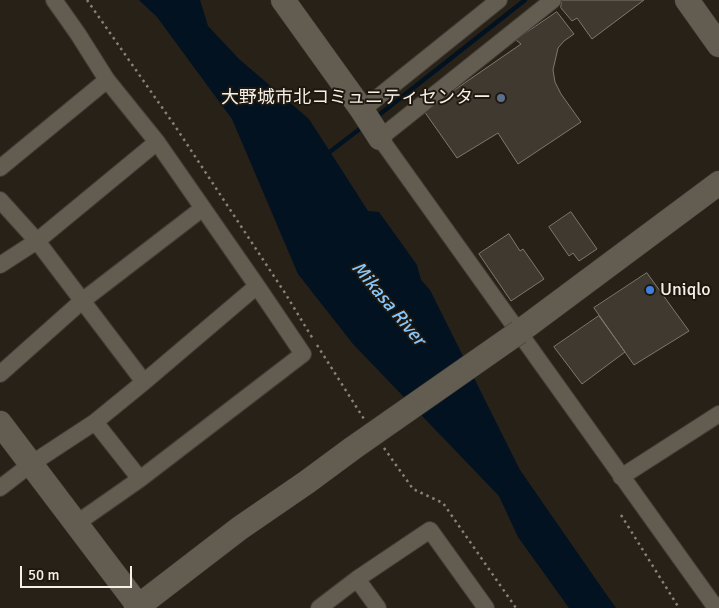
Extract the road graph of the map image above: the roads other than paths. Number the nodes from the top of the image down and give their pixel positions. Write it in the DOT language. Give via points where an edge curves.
graph roads {
  1 [pos="54,0"];
  2 [pos="283,0"];
  3 [pos="499,0"];
  4 [pos="553,0"];
  5 [pos="687,0"];
  6 [pos="719,46"];
  7 [pos="107,80"];
  8 [pos="362,110"];
  9 [pos="380,138"];
  10 [pos="157,142"];
  11 [pos="0,168"];
  12 [pos="719,183"];
  13 [pos="0,200"];
  14 [pos="203,208"];
  15 [pos="37,241"];
  16 [pos="0,265"];
  17 [pos="257,286"];
  18 [pos="82,301"];
  19 [pos="519,332"];
  20 [pos="0,374"];
  21 [pos="144,382"];
  22 [pos="719,414"];
  23 [pos="94,422"];
  24 [pos="0,423"];
  25 [pos="31,464"];
  26 [pos="621,477"];
  27 [pos="140,479"];
  28 [pos="0,488"];
  29 [pos="77,523"];
  30 [pos="356,579"];
  31 [pos="139,607"];
  32 [pos="319,608"];
  33 [pos="378,608"];
  34 [pos="486,608"];
  35 [pos="716,608"];
  1 -- 7 [label="street"];
  2 -- 8 [label="street"];
  3 -- 8 [label="street"];
  4 -- 9 [label="street"];
  5 -- 6 [label="street"];
  7 -- 10 [label="street"];
  7 -- 11 [label="street"];
  8 -- 9 [label="street"];
  9 -- 19 [label="street"];
  10 -- 14 [label="street"];
  10 -- 15 [label="street"];
  12 -- 19 [label="street"];
  13 -- 15 [label="street"];
  14 -- 17 [label="street"];
  14 -- 18 [label="street"];
  15 -- 16 [label="street"];
  15 -- 18 [label="street"];
  17 -- 21 [label="street"];
  17 -- 27 [label="street" via="303,354"];
  18 -- 20 [label="street"];
  18 -- 21 [label="street"];
  19 -- 26 [label="street"];
  19 -- 31 [label="street, bridge" via="240,528"];
  21 -- 23 [label="street"];
  22 -- 26 [label="street"];
  23 -- 25 [label="street"];
  23 -- 27 [label="street"];
  24 -- 25 [label="street"];
  25 -- 28 [label="street"];
  25 -- 29 [label="street"];
  26 -- 35 [label="street"];
  27 -- 29 [label="street"];
  29 -- 31 [label="street"];
  30 -- 32 [label="street"];
  30 -- 33 [label="street"];
  30 -- 34 [label="street" via="430,530"];
}
